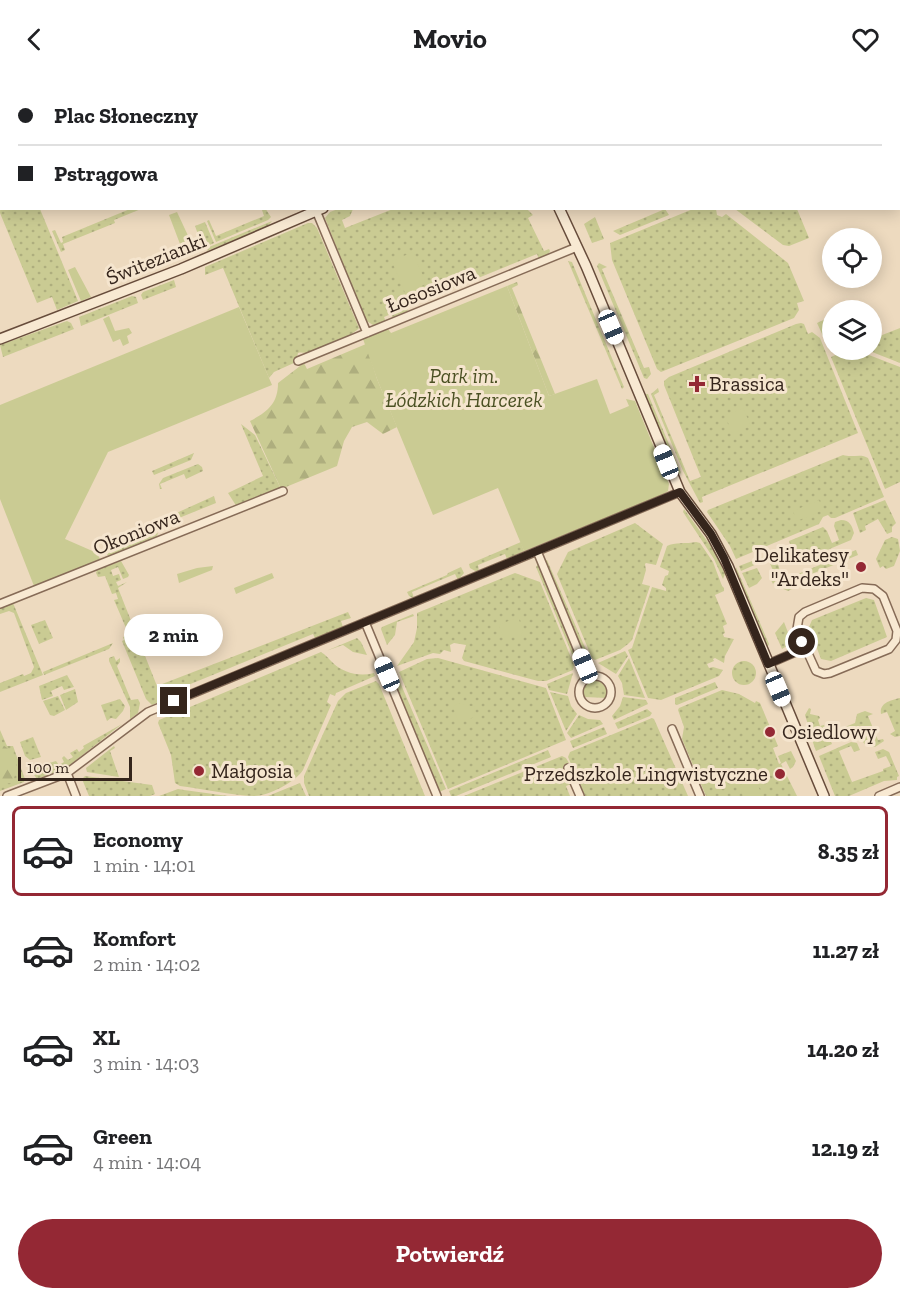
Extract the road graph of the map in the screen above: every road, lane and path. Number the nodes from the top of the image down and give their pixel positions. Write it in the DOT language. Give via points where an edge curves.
graph roads {
  1 [pos="316,210"];
  2 [pos="318,210"];
  3 [pos="560,210"];
  4 [pos="577,248"];
  5 [pos="367,333"];
  6 [pos="0,339"];
  7 [pos="298,361"];
  8 [pos="283,491"];
  9 [pos="680,492"];
  10 [pos="537,551"];
  11 [pos="0,604"];
  12 [pos="365,622"];
  13 [pos="805,648"];
  14 [pos="768,664"];
  15 [pos="589,677"];
  16 [pos="672,729"];
  17 [pos="567,768"];
  18 [pos="67,773"];
  19 [pos="900,787"];
  20 [pos="8,796"];
  21 [pos="76,796"];
  22 [pos="437,796"];
  23 [pos="580,796"];
  24 [pos="700,796"];
  25 [pos="824,796"];
  26 [pos="879,796"];
  1 -- 6 [label="street, Świtezianki" via="173,272"];
  2 -- 5 [label="street"];
  3 -- 4 [label="street"];
  4 -- 5 [label="street, Łososiowa"];
  4 -- 9 [label="street"];
  5 -- 7 [label="street, Łososiowa"];
  8 -- 11 [label="street, Okoniowa"];
  9 -- 10 [label="street"];
  9 -- 14 [label="street" via="724,558"];
  10 -- 12 [label="street"];
  10 -- 15 [label="street"];
  12 -- 18 [label="street" via="148,712"];
  12 -- 22 [label="street"];
  13 -- 13 [label="street" via="814,668 824,674 889,648 897,635 883,596 874,589 862,588 805,612 796,626"];
  13 -- 14 [label="street"];
  14 -- 25 [label="street"];
  15 -- 15 [label="street" via="580,688 580,698 590,708 603,707 611,696 609,683 598,676"];
  16 -- 24 [label="street"];
  17 -- 23 [label="street"];
  18 -- 20 [label="street"];
  18 -- 21 [label="street"];
  19 -- 26 [label="street"];
}
